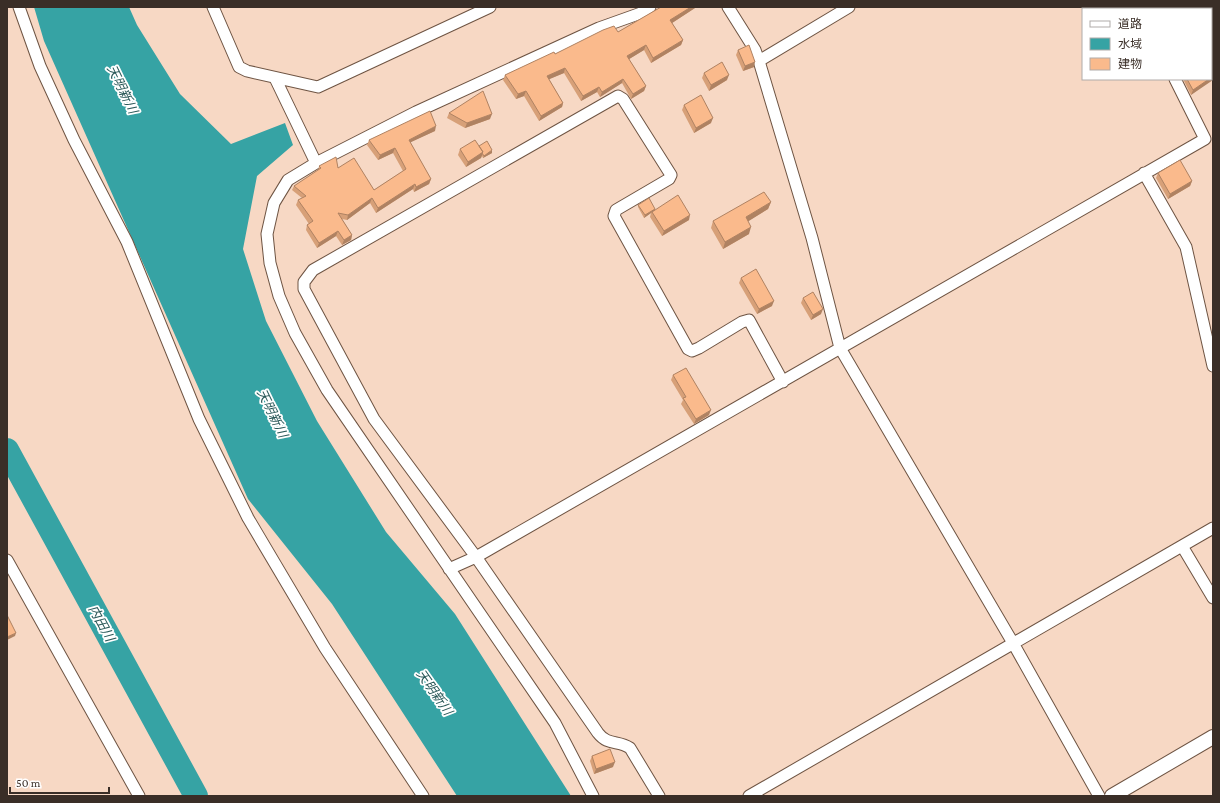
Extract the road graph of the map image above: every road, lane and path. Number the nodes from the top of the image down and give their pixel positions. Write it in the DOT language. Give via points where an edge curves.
graph roads {
  1 [pos="19,7"];
  2 [pos="213,7"];
  3 [pos="490,7"];
  4 [pos="650,7"];
  5 [pos="728,7"];
  6 [pos="849,7"];
  7 [pos="759,61"];
  8 [pos="275,78"];
  9 [pos="1176,80"];
  10 [pos="316,163"];
  11 [pos="1144,173"];
  12 [pos="840,348"];
  13 [pos="1213,366"];
  14 [pos="784,382"];
  15 [pos="1213,528"];
  16 [pos="1182,546"];
  17 [pos="476,557"];
  18 [pos="7,560"];
  19 [pos="449,569"];
  20 [pos="1213,598"];
  21 [pos="1013,643"];
  22 [pos="1213,737"];
  23 [pos="139,796"];
  24 [pos="423,796"];
  25 [pos="593,796"];
  26 [pos="659,796"];
  27 [pos="750,796"];
  28 [pos="1100,796"];
  29 [pos="1112,796"];
  1 -- 24 [label="street" via="40,66 74,140 127,242 199,419 248,518 325,648"];
  2 -- 8 [label="street" via="239,67"];
  3 -- 8 [label="street" via="318,87"];
  4 -- 10 [label="street" via="642,13 599,28 423,109"];
  5 -- 7 [label="street" via="755,50"];
  6 -- 7 [label="street"];
  7 -- 12 [label="street" via="812,238"];
  8 -- 10 [label="street"];
  9 -- 11 [label="street" via="1205,139"];
  10 -- 19 [label="street" via="288,180 274,203 267,234 270,263 279,296 295,333 327,390"];
  11 -- 12 [label="street"];
  11 -- 13 [label="street" via="1186,247"];
  12 -- 14 [label="street"];
  12 -- 21 [label="street"];
  14 -- 17 [label="street"];
  14 -- 17 [label="street" via="749,320 699,348 692,351 688,349 614,216 616,210 669,179 671,175 623,99 618,96 613,98 313,270 304,282 304,289 374,419"];
  15 -- 16 [label="street"];
  16 -- 20 [label="street"];
  16 -- 21 [label="street"];
  17 -- 19 [label="street"];
  17 -- 26 [label="street" via="598,733 608,742 630,748"];
  18 -- 23 [label="street"];
  19 -- 25 [label="street" via="554,723"];
  21 -- 27 [label="street"];
  21 -- 28 [label="street"];
  22 -- 29 [label="street"];
}
